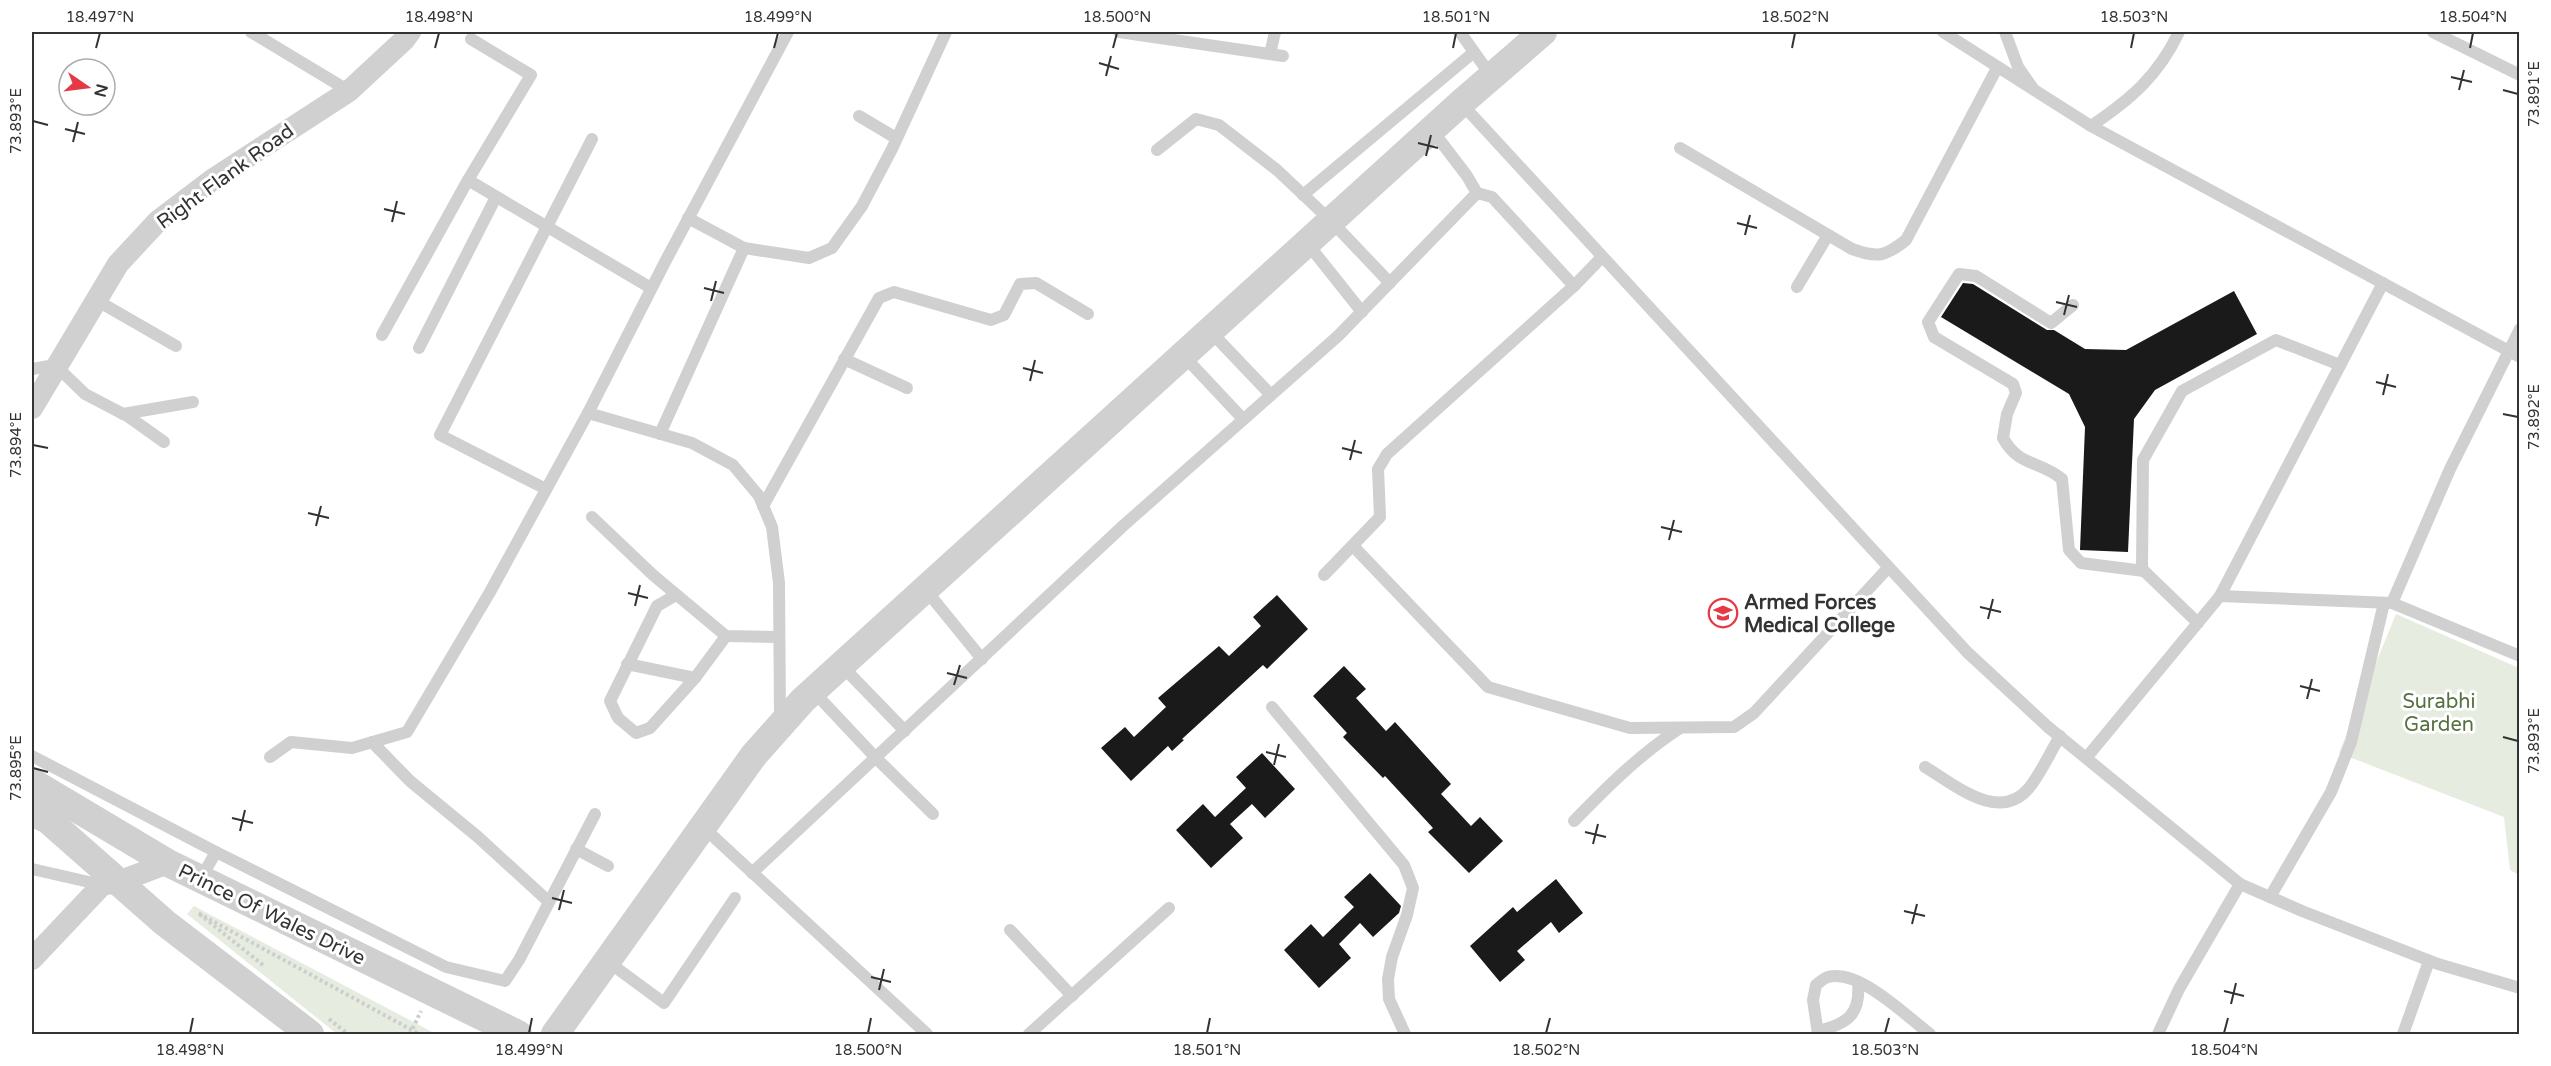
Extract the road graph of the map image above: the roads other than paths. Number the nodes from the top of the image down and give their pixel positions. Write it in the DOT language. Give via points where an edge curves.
graph roads {
  1 [pos="251,32"];
  2 [pos="410,32"];
  3 [pos="788,32"];
  4 [pos="946,32"];
  5 [pos="1119,32"];
  6 [pos="1275,32"];
  7 [pos="1460,32"];
  8 [pos="1543,32"];
  9 [pos="1943,32"];
  10 [pos="2005,32"];
  11 [pos="2179,32"];
  12 [pos="2433,32"];
  13 [pos="1152,34"];
  14 [pos="471,39"];
  15 [pos="1474,52"];
  16 [pos="1270,54"];
  17 [pos="1283,56"];
  18 [pos="1997,68"];
  19 [pos="2520,75"];
  20 [pos="1492,77"];
  21 [pos="349,91"];
  22 [pos="2035,91"];
  23 [pos="1461,103"];
  24 [pos="859,116"];
  25 [pos="2091,126"];
  26 [pos="1432,130"];
  27 [pos="896,138"];
  28 [pos="592,139"];
  29 [pos="1680,148"];
  30 [pos="1157,150"];
  31 [pos="468,180"];
  32 [pos="1477,193"];
  33 [pos="1303,195"];
  34 [pos="496,197"];
  35 [pos="688,218"];
  36 [pos="1331,221"];
  37 [pos="547,228"];
  38 [pos="1828,235"];
  39 [pos="1307,243"];
  40 [pos="744,248"];
  41 [pos="1602,257"];
  42 [pos="1390,283"];
  43 [pos="2383,283"];
  44 [pos="1574,286"];
  45 [pos="1797,287"];
  46 [pos="651,288"];
  47 [pos="96,300"];
  48 [pos="2073,305"];
  49 [pos="1362,312"];
  50 [pos="1088,314"];
  51 [pos="2520,329"];
  52 [pos="1210,331"];
  53 [pos="382,335"];
  54 [pos="176,346"];
  55 [pos="419,348"];
  56 [pos="2514,354"];
  57 [pos="1183,355"];
  58 [pos="844,359"];
  59 [pos="56,365"];
  60 [pos="2340,365"];
  61 [pos="32,369"];
  62 [pos="907,388"];
  63 [pos="1271,395"];
  64 [pos="193,402"];
  65 [pos="32,408"];
  66 [pos="588,413"];
  67 [pos="123,414"];
  68 [pos="1244,420"];
  69 [pos="660,434"];
  70 [pos="164,442"];
  71 [pos="546,489"];
  72 [pos="763,506"];
  73 [pos="592,518"];
  74 [pos="1353,546"];
  75 [pos="1888,568"];
  76 [pos="2144,571"];
  77 [pos="1324,575"];
  78 [pos="925,589"];
  79 [pos="676,595"];
  80 [pos="2220,596"];
  81 [pos="2388,603"];
  82 [pos="2198,623"];
  83 [pos="726,636"];
  84 [pos="779,637"];
  85 [pos="2520,656"];
  86 [pos="982,659"];
  87 [pos="627,664"];
  88 [pos="841,665"];
  89 [pos="695,678"];
  90 [pos="813,691"];
  91 [pos="1272,707"];
  92 [pos="780,726"];
  93 [pos="1681,728"];
  94 [pos="905,731"];
  95 [pos="2060,736"];
  96 [pos="372,742"];
  97 [pos="32,756"];
  98 [pos="270,757"];
  99 [pos="876,758"];
  100 [pos="2086,758"];
  101 [pos="1925,767"];
  102 [pos="32,782"];
  103 [pos="32,812"];
  104 [pos="595,814"];
  105 [pos="933,814"];
  106 [pos="1574,820"];
  107 [pos="703,827"];
  108 [pos="576,849"];
  109 [pos="216,852"];
  110 [pos="168,863"];
  111 [pos="608,866"];
  112 [pos="32,868"];
  113 [pos="752,873"];
  114 [pos="201,878"];
  115 [pos="110,884"];
  116 [pos="2240,884"];
  117 [pos="2270,897"];
  118 [pos="735,898"];
  119 [pos="548,901"];
  120 [pos="1169,908"];
  121 [pos="1010,930"];
  122 [pos="32,959"];
  123 [pos="607,961"];
  124 [pos="2429,961"];
  125 [pos="1858,982"];
  126 [pos="2520,988"];
  127 [pos="1072,996"];
  128 [pos="304,1026"];
  129 [pos="1818,1033"];
  130 [pos="518,1035"];
  131 [pos="555,1035"];
  132 [pos="927,1035"];
  133 [pos="1029,1035"];
  134 [pos="1405,1035"];
  135 [pos="1930,1035"];
  136 [pos="2158,1035"];
  137 [pos="2403,1035"];
  1 -- 21 [label="lane"];
  2 -- 21 [label="street, Right Flank Road"];
  3 -- 35 [label="lane"];
  4 -- 27 [label="lane"];
  5 -- 13 [label="lane"];
  6 -- 16 [label="lane"];
  7 -- 15 [label="lane"];
  8 -- 20 [label="street"];
  9 -- 18 [label="lane"];
  10 -- 22 [label="lane" via="2018,67"];
  11 -- 25 [label="lane" via="2160,68 2122,105"];
  12 -- 19 [label="lane"];
  13 -- 16 [label="lane"];
  14 -- 31 [label="lane" via="531,75"];
  15 -- 20 [label="lane"];
  15 -- 33 [label="lane"];
  16 -- 17 [label="lane"];
  18 -- 22 [label="lane"];
  18 -- 38 [label="lane" via="1906,240 1891,252 1872,256"];
  20 -- 23 [label="street"];
  21 -- 47 [label="street, Right Flank Road" via="158,221 118,264"];
  22 -- 25 [label="lane"];
  23 -- 26 [label="street"];
  23 -- 41 [label="lane"];
  24 -- 27 [label="lane"];
  25 -- 43 [label="lane"];
  26 -- 32 [label="lane"];
  26 -- 36 [label="street"];
  27 -- 40 [label="lane" via="862,206 832,248 809,258"];
  28 -- 37 [label="lane"];
  29 -- 38 [label="lane"];
  30 -- 33 [label="lane" via="1196,119 1219,125"];
  31 -- 34 [label="lane"];
  31 -- 53 [label="lane"];
  32 -- 42 [label="lane"];
  32 -- 44 [label="lane" via="1492,197"];
  33 -- 36 [label="lane"];
  34 -- 37 [label="lane"];
  34 -- 55 [label="lane"];
  35 -- 40 [label="lane"];
  35 -- 46 [label="lane"];
  36 -- 39 [label="street"];
  36 -- 42 [label="lane"];
  37 -- 46 [label="lane"];
  37 -- 71 [label="lane" via="440,435"];
  38 -- 45 [label="lane"];
  39 -- 49 [label="lane"];
  39 -- 52 [label="street"];
  40 -- 69 [label="lane"];
  41 -- 44 [label="lane"];
  41 -- 75 [label="lane"];
  42 -- 49 [label="lane"];
  43 -- 56 [label="lane"];
  43 -- 60 [label="lane"];
  44 -- 74 [label="lane" via="1387,454 1378,469 1380,517"];
  46 -- 66 [label="lane"];
  47 -- 54 [label="lane"];
  47 -- 59 [label="street, Right Flank Road"];
  48 -- 76 [label="lane" via="2051,322 1976,276 1959,274 1928,322 1934,337 2013,384 2016,393 2003,438 2023,460 2049,468 2062,479 2070,550 2081,563"];
  49 -- 63 [label="lane"];
  50 -- 58 [label="lane" via="1036,283 1020,284 1004,315 991,320 894,292 879,298"];
  51 -- 56 [label="lane"];
  52 -- 57 [label="street"];
  52 -- 63 [label="lane"];
  56 -- 81 [label="lane" via="2450,469"];
  57 -- 68 [label="lane"];
  57 -- 78 [label="street"];
  58 -- 62 [label="lane"];
  58 -- 72 [label="lane"];
  59 -- 61 [label="lane"];
  59 -- 65 [label="street, Right Flank Road"];
  59 -- 67 [label="lane" via="85,394"];
  60 -- 76 [label="lane" via="2276,340 2182,391 2143,460"];
  60 -- 80 [label="lane"];
  63 -- 68 [label="lane"];
  64 -- 67 [label="lane"];
  66 -- 69 [label="lane"];
  66 -- 71 [label="lane"];
  67 -- 70 [label="lane"];
  68 -- 86 [label="lane" via="1124,525"];
  69 -- 72 [label="lane" via="692,443 733,465"];
  71 -- 96 [label="lane" via="407,732"];
  72 -- 84 [label="lane" via="771,527 779,584"];
  73 -- 79 [label="lane"];
  74 -- 77 [label="lane"];
  74 -- 93 [label="lane" via="1488,687 1630,728"];
  75 -- 93 [label="lane" via="1754,713 1734,727"];
  75 -- 95 [label="lane" via="1967,652"];
  76 -- 82 [label="lane"];
  78 -- 86 [label="lane"];
  78 -- 88 [label="street"];
  79 -- 83 [label="lane"];
  79 -- 87 [label="lane" via="657,606"];
  80 -- 81 [label="lane"];
  80 -- 82 [label="lane"];
  81 -- 85 [label="lane"];
  81 -- 117 [label="lane" via="2351,742 2335,782"];
  82 -- 100 [label="lane"];
  83 -- 84 [label="lane"];
  83 -- 89 [label="lane"];
  84 -- 92 [label="lane"];
  86 -- 94 [label="lane"];
  87 -- 89 [label="lane"];
  87 -- 89 [label="lane" via="610,701 618,718 636,733 650,728"];
  88 -- 90 [label="street"];
  88 -- 94 [label="lane"];
  90 -- 92 [label="street"];
  90 -- 99 [label="lane"];
  91 -- 134 [label="lane" via="1404,865 1413,888 1388,979 1389,999"];
  92 -- 107 [label="street" via="754,755"];
  93 -- 106 [label="lane" via="1623,770"];
  94 -- 99 [label="lane"];
  95 -- 100 [label="lane"];
  95 -- 101 [label="lane" via="2028,789 2013,801 1997,804 1981,800"];
  96 -- 98 [label="lane" via="352,748 291,742"];
  96 -- 119 [label="lane" via="410,781"];
  97 -- 109 [label="lane"];
  99 -- 105 [label="lane"];
  99 -- 113 [label="lane"];
  100 -- 116 [label="lane"];
  102 -- 110 [label="street, Prince Of Wales Drive"];
  103 -- 115 [label="street" via="48,820"];
  104 -- 108 [label="lane"];
  107 -- 113 [label="lane"];
  107 -- 123 [label="street"];
  108 -- 111 [label="lane"];
  108 -- 119 [label="lane"];
  109 -- 114 [label="lane"];
  109 -- 119 [label="lane" via="446,967 505,981"];
  110 -- 114 [label="street, Prince Of Wales Drive"];
  110 -- 115 [label="street"];
  112 -- 115 [label="lane"];
  113 -- 132 [label="lane"];
  114 -- 130 [label="street, Prince Of Wales Drive"];
  115 -- 122 [label="street"];
  115 -- 128 [label="street"];
  116 -- 117 [label="lane"];
  116 -- 136 [label="lane" via="2179,989"];
  117 -- 124 [label="lane"];
  118 -- 123 [label="lane" via="664,1003"];
  120 -- 127 [label="lane"];
  121 -- 127 [label="lane"];
  123 -- 131 [label="street"];
  124 -- 126 [label="lane"];
  124 -- 137 [label="lane"];
  125 -- 129 [label="lane" via="1859,998 1853,1014 1846,1022"];
  125 -- 129 [label="lane" via="1845,976 1827,977 1816,985"];
  125 -- 135 [label="lane"];
  127 -- 133 [label="lane"];
}
